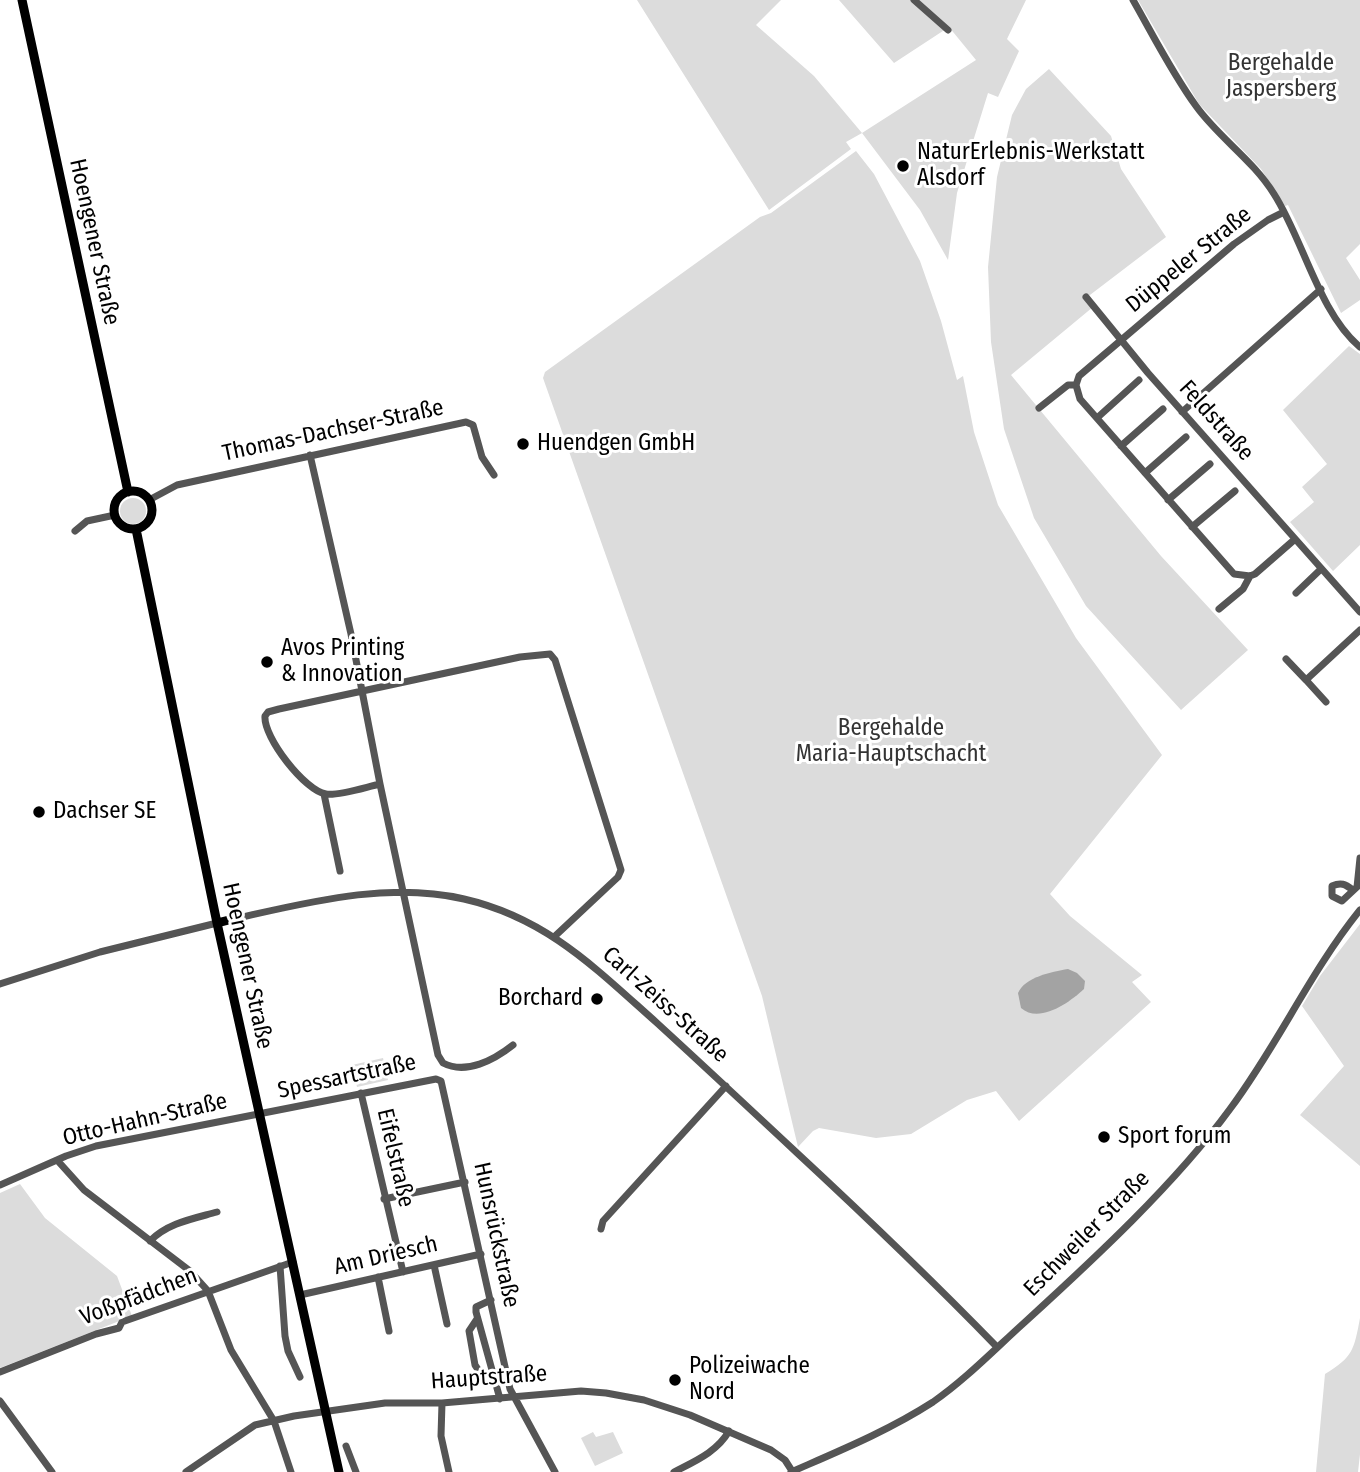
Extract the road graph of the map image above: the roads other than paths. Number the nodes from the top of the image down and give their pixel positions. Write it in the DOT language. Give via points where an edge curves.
graph roads {
  1 [pos="22,0"];
  2 [pos="915,0"];
  3 [pos="1133,0"];
  4 [pos="948,30"];
  5 [pos="1284,212"];
  6 [pos="1321,289"];
  7 [pos="1086,297"];
  8 [pos="1121,340"];
  9 [pos="1360,347"];
  10 [pos="1139,380"];
  11 [pos="1076,385"];
  12 [pos="1039,408"];
  13 [pos="1163,409"];
  14 [pos="1182,412"];
  15 [pos="1097,418"];
  16 [pos="1186,437"];
  17 [pos="1121,446"];
  18 [pos="310,456"];
  19 [pos="1210,464"];
  20 [pos="1145,473"];
  21 [pos="494,475"];
  22 [pos="1235,491"];
  23 [pos="128,492"];
  24 [pos="149,500"];
  25 [pos="1168,500"];
  26 [pos="115,515"];
  27 [pos="1192,527"];
  28 [pos="136,529"];
  29 [pos="75,531"];
  30 [pos="1294,540"];
  31 [pos="1321,569"];
  32 [pos="1250,576"];
  33 [pos="1296,593"];
  34 [pos="1219,609"];
  35 [pos="1360,612"];
  36 [pos="1360,631"];
  37 [pos="1286,659"];
  38 [pos="1306,680"];
  39 [pos="361,692"];
  40 [pos="1326,702"];
  41 [pos="380,784"];
  42 [pos="324,794"];
  43 [pos="1360,858"];
  44 [pos="340,871"];
  45 [pos="1353,890"];
  46 [pos="404,892"];
  47 [pos="1360,910"];
  48 [pos="229,920"];
  49 [pos="217,923"];
  50 [pos="554,937"];
  51 [pos="0,984"];
  52 [pos="513,1045"];
  53 [pos="441,1081"];
  54 [pos="726,1086"];
  55 [pos="361,1093"];
  56 [pos="261,1115"];
  57 [pos="57,1160"];
  58 [pos="465,1182"];
  59 [pos="0,1185"];
  60 [pos="384,1199"];
  61 [pos="217,1212"];
  62 [pos="601,1229"];
  63 [pos="150,1241"];
  64 [pos="481,1254"];
  65 [pos="293,1262"];
  66 [pos="434,1265"];
  67 [pos="280,1266"];
  68 [pos="403,1272"];
  69 [pos="378,1277"];
  70 [pos="208,1291"];
  71 [pos="300,1295"];
  72 [pos="491,1300"];
  73 [pos="477,1319"];
  74 [pos="447,1324"];
  75 [pos="389,1331"];
  76 [pos="997,1347"];
  77 [pos="0,1372"];
  78 [pos="492,1375"];
  79 [pos="300,1377"];
  80 [pos="514,1397"];
  81 [pos="499,1399"];
  82 [pos="0,1401"];
  83 [pos="442,1403"];
  84 [pos="326,1411"];
  85 [pos="274,1421"];
  86 [pos="729,1431"];
  87 [pos="346,1447"];
  88 [pos="52,1472"];
  89 [pos="186,1472"];
  90 [pos="291,1472"];
  91 [pos="340,1472"];
  92 [pos="356,1472"];
  93 [pos="449,1472"];
  94 [pos="555,1472"];
  95 [pos="674,1472"];
  96 [pos="791,1472"];
  1 -- 23 [label="main road, Hoengener Straße"];
  2 -- 4 [label="street"];
  3 -- 5 [label="street" via="1196,107 1258,172"];
  5 -- 6 [label="street"];
  5 -- 8 [label="street, Düppeler Straße" via="1234,244"];
  6 -- 9 [label="street" via="1335,317"];
  6 -- 14 [label="street"];
  7 -- 8 [label="street, Feldstraße"];
  8 -- 11 [label="street, Düppeler Straße" via="1079,376"];
  8 -- 14 [label="street, Feldstraße"];
  10 -- 15 [label="street"];
  11 -- 12 [label="street, Düppeler Straße" via="1062,388"];
  11 -- 15 [label="street" via="1080,399"];
  13 -- 17 [label="street"];
  14 -- 30 [label="street, Feldstraße"];
  15 -- 17 [label="street"];
  16 -- 20 [label="street"];
  17 -- 20 [label="street"];
  18 -- 21 [label="street, Thomas-Dachser-Straße" via="470,422 482,457"];
  18 -- 24 [label="street, Thomas-Dachser-Straße" via="177,485"];
  18 -- 39 [label="street"];
  19 -- 25 [label="street"];
  20 -- 25 [label="street"];
  22 -- 27 [label="street"];
  23 -- 24 [label="main road"];
  23 -- 26 [label="main road" via="117,501"];
  24 -- 28 [label="main road" via="150,518"];
  25 -- 27 [label="street"];
  26 -- 28 [label="main road" via="123,526"];
  26 -- 29 [label="street" via="87,521"];
  27 -- 32 [label="street" via="1234,574"];
  28 -- 49 [label="main road, Hoengener Straße"];
  30 -- 31 [label="street, Feldstraße"];
  30 -- 32 [label="street"];
  31 -- 33 [label="street"];
  31 -- 35 [label="street, Feldstraße"];
  32 -- 34 [label="street" via="1243,589"];
  36 -- 38 [label="street"];
  37 -- 38 [label="street"];
  38 -- 40 [label="street"];
  39 -- 41 [label="street"];
  39 -- 42 [label="street" via="265,716 278,752"];
  39 -- 50 [label="street" via="537,654 550,654 555,660 621,870"];
  41 -- 42 [label="street"];
  41 -- 46 [label="street"];
  42 -- 44 [label="street"];
  43 -- 45 [label="street" via="1359,879"];
  46 -- 48 [label="street, Carl-Zeiss-Straße" via="356,894"];
  46 -- 50 [label="street, Carl-Zeiss-Straße" via="483,904"];
  46 -- 52 [label="street" via="443,1063 459,1068 487,1062"];
  47 -- 76 [label="street, Eschweiler Straße" via="1316,971 1256,1073 1215,1128 1112,1240"];
  48 -- 49 [label="main road, Carl-Zeiss-Straße"];
  49 -- 51 [label="street" via="100,952"];
  49 -- 56 [label="main road, Hoengener Straße"];
  50 -- 54 [label="street, Carl-Zeiss-Straße" via="601,973"];
  53 -- 55 [label="street, Spessartstraße"];
  53 -- 58 [label="street, Hunsrückstraße"];
  54 -- 62 [label="street" via="603,1221"];
  54 -- 76 [label="street, Carl-Zeiss-Straße"];
  55 -- 56 [label="street, Spessartstraße"];
  55 -- 60 [label="street, Eifelstraße"];
  56 -- 57 [label="street, Otto-Hahn-Straße" via="96,1146"];
  56 -- 65 [label="main road, Hoengener Straße"];
  57 -- 59 [label="street, Otto-Hahn-Straße"];
  57 -- 63 [label="street" via="84,1190"];
  58 -- 60 [label="street"];
  58 -- 64 [label="street, Hunsrückstraße"];
  60 -- 68 [label="street, Eifelstraße"];
  61 -- 63 [label="street" via="175,1224"];
  63 -- 70 [label="street" via="191,1270"];
  64 -- 66 [label="street, Am Driesch"];
  64 -- 72 [label="street, Hunsrückstraße"];
  65 -- 67 [label="street, Voßpfädchen"];
  65 -- 71 [label="main road, Hoengener Straße"];
  66 -- 68 [label="street, Am Driesch"];
  66 -- 74 [label="street"];
  67 -- 70 [label="street, Voßpfädchen"];
  67 -- 79 [label="street" via="285,1336"];
  68 -- 69 [label="street, Am Driesch"];
  69 -- 71 [label="street, Am Driesch"];
  69 -- 75 [label="street"];
  70 -- 77 [label="street, Voßpfädchen"];
  70 -- 85 [label="street" via="232,1350"];
  71 -- 84 [label="main road, Hoengener Straße"];
  72 -- 73 [label="street" via="476,1307"];
  72 -- 80 [label="street, Hunsrückstraße"];
  73 -- 78 [label="street"];
  73 -- 78 [label="street" via="469,1331 475,1365"];
  76 -- 96 [label="street, Eschweiler Straße" via="932,1402 873,1437"];
  78 -- 81 [label="street"];
  80 -- 81 [label="street, Hauptstraße"];
  80 -- 86 [label="street, Hauptstraße" via="554,1392 612,1394 660,1405"];
  80 -- 94 [label="street, Hunsrückstraße"];
  81 -- 83 [label="street, Hauptstraße"];
  82 -- 88 [label="street"];
  83 -- 84 [label="street, Hauptstraße" via="386,1403"];
  83 -- 93 [label="street" via="441,1436"];
  84 -- 85 [label="street, Hauptstraße"];
  84 -- 91 [label="main road, Hoengener Straße"];
  85 -- 89 [label="street, Hauptstraße" via="255,1425"];
  85 -- 90 [label="street"];
  86 -- 95 [label="street" via="719,1446"];
  86 -- 96 [label="street, Hauptstraße" via="779,1455"];
  87 -- 92 [label="street"];
}
